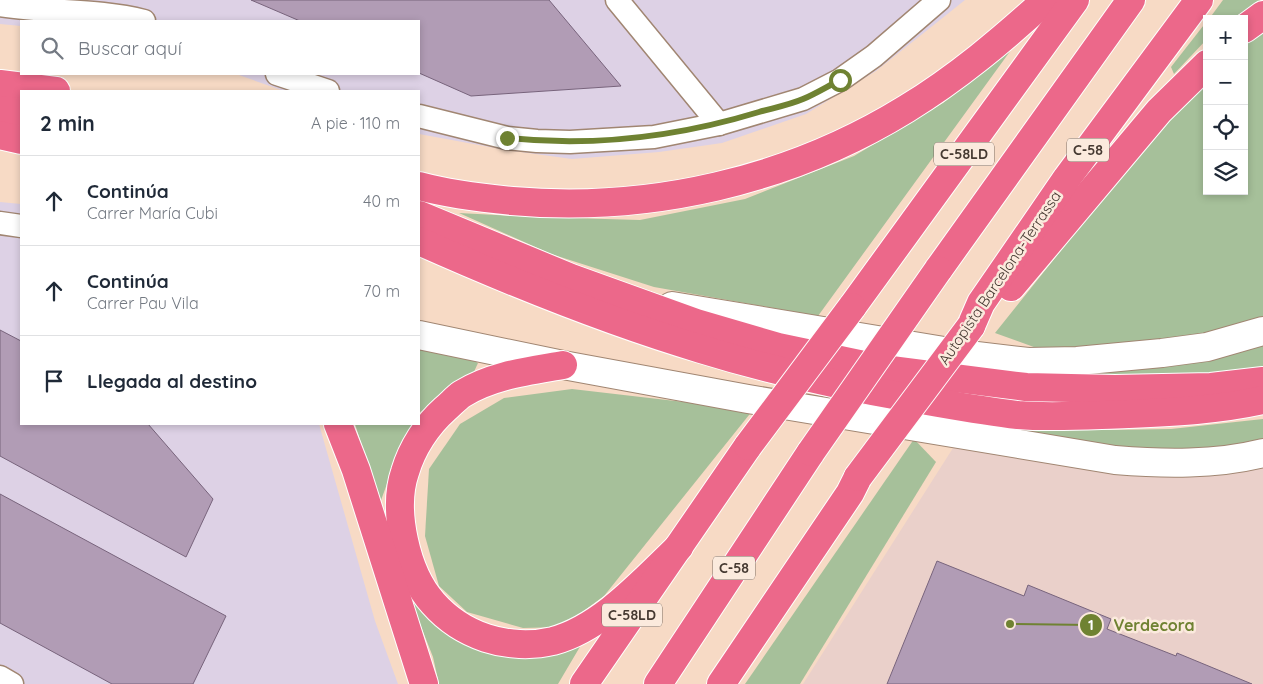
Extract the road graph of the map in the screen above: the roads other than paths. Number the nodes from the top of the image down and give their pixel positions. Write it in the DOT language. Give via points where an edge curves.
graph roads {
  1 [pos="617,0"];
  2 [pos="939,0"];
  3 [pos="1046,0"];
  4 [pos="1075,0"];
  5 [pos="1131,0"];
  6 [pos="1199,0"];
  7 [pos="0,5"];
  8 [pos="1263,15"];
  9 [pos="139,20"];
  10 [pos="1248,26"];
  11 [pos="1203,68"];
  12 [pos="280,75"];
  13 [pos="0,84"];
  14 [pos="48,90"];
  15 [pos="325,90"];
  16 [pos="0,110"];
  17 [pos="20,112"];
  18 [pos="420,116"];
  19 [pos="720,124"];
  20 [pos="0,135"];
  21 [pos="20,140"];
  22 [pos="420,186"];
  23 [pos="420,215"];
  24 [pos="0,223"];
  25 [pos="20,226"];
  26 [pos="420,241"];
  27 [pos="628,299"];
  28 [pos="983,311"];
  29 [pos="1263,331"];
  30 [pos="420,335"];
  31 [pos="563,365"];
  32 [pos="1263,380"];
  33 [pos="1263,400"];
  34 [pos="338,425"];
  35 [pos="1263,453"];
  36 [pos="679,547"];
  37 [pos="0,677"];
  38 [pos="12,684"];
  39 [pos="424,684"];
  40 [pos="584,684"];
  41 [pos="658,684"];
  42 [pos="722,684"];
  1 -- 19 [label="street"];
  2 -- 19 [label="street" via="874,56 840,80 802,99"];
  3 -- 22 [label="highway" via="990,50 906,109 809,157 746,180 633,201 554,204 476,198"];
  4 -- 36 [label="highway, C-58LD, bridge" via="748,446"];
  5 -- 41 [label="highway, C-58, bridge" via="811,452"];
  6 -- 28 [label="highway, Autopista Barcelona-Terrassa / C-58" via="1067,178"];
  7 -- 9 [label="street"];
  8 -- 10 [label="highway"];
  11 -- 28 [label="highway" via="1158,111"];
  12 -- 15 [label="street"];
  13 -- 14 [label="highway"];
  16 -- 17 [label="highway"];
  18 -- 19 [label="street" via="507,138 537,142 654,137"];
  20 -- 21 [label="highway"];
  23 -- 27 [label="highway"];
  24 -- 25 [label="street"];
  26 -- 33 [label="highway" via="609,319 774,370 868,391 1020,415 1157,413 1228,407"];
  27 -- 29 [label="street" via="1028,362 1162,353 1207,346"];
  27 -- 32 [label="highway" via="696,324 778,347 883,369 982,382 1026,387 1115,389 1211,387"];
  28 -- 42 [label="highway, Autopista Barcelona-Terrassa / C-58, bridge" via="858,477"];
  30 -- 31 [label="street"];
  31 -- 35 [label="street" via="1115,460 1168,463"];
  31 -- 36 [label="highway" via="503,377 461,395 426,429 412,452 401,488 401,529 409,560 432,602 466,630 498,642 534,644 554,640 601,616"];
  34 -- 39 [label="highway"];
  36 -- 40 [label="highway, C-58LD"];
  37 -- 38 [label="street"];
}
